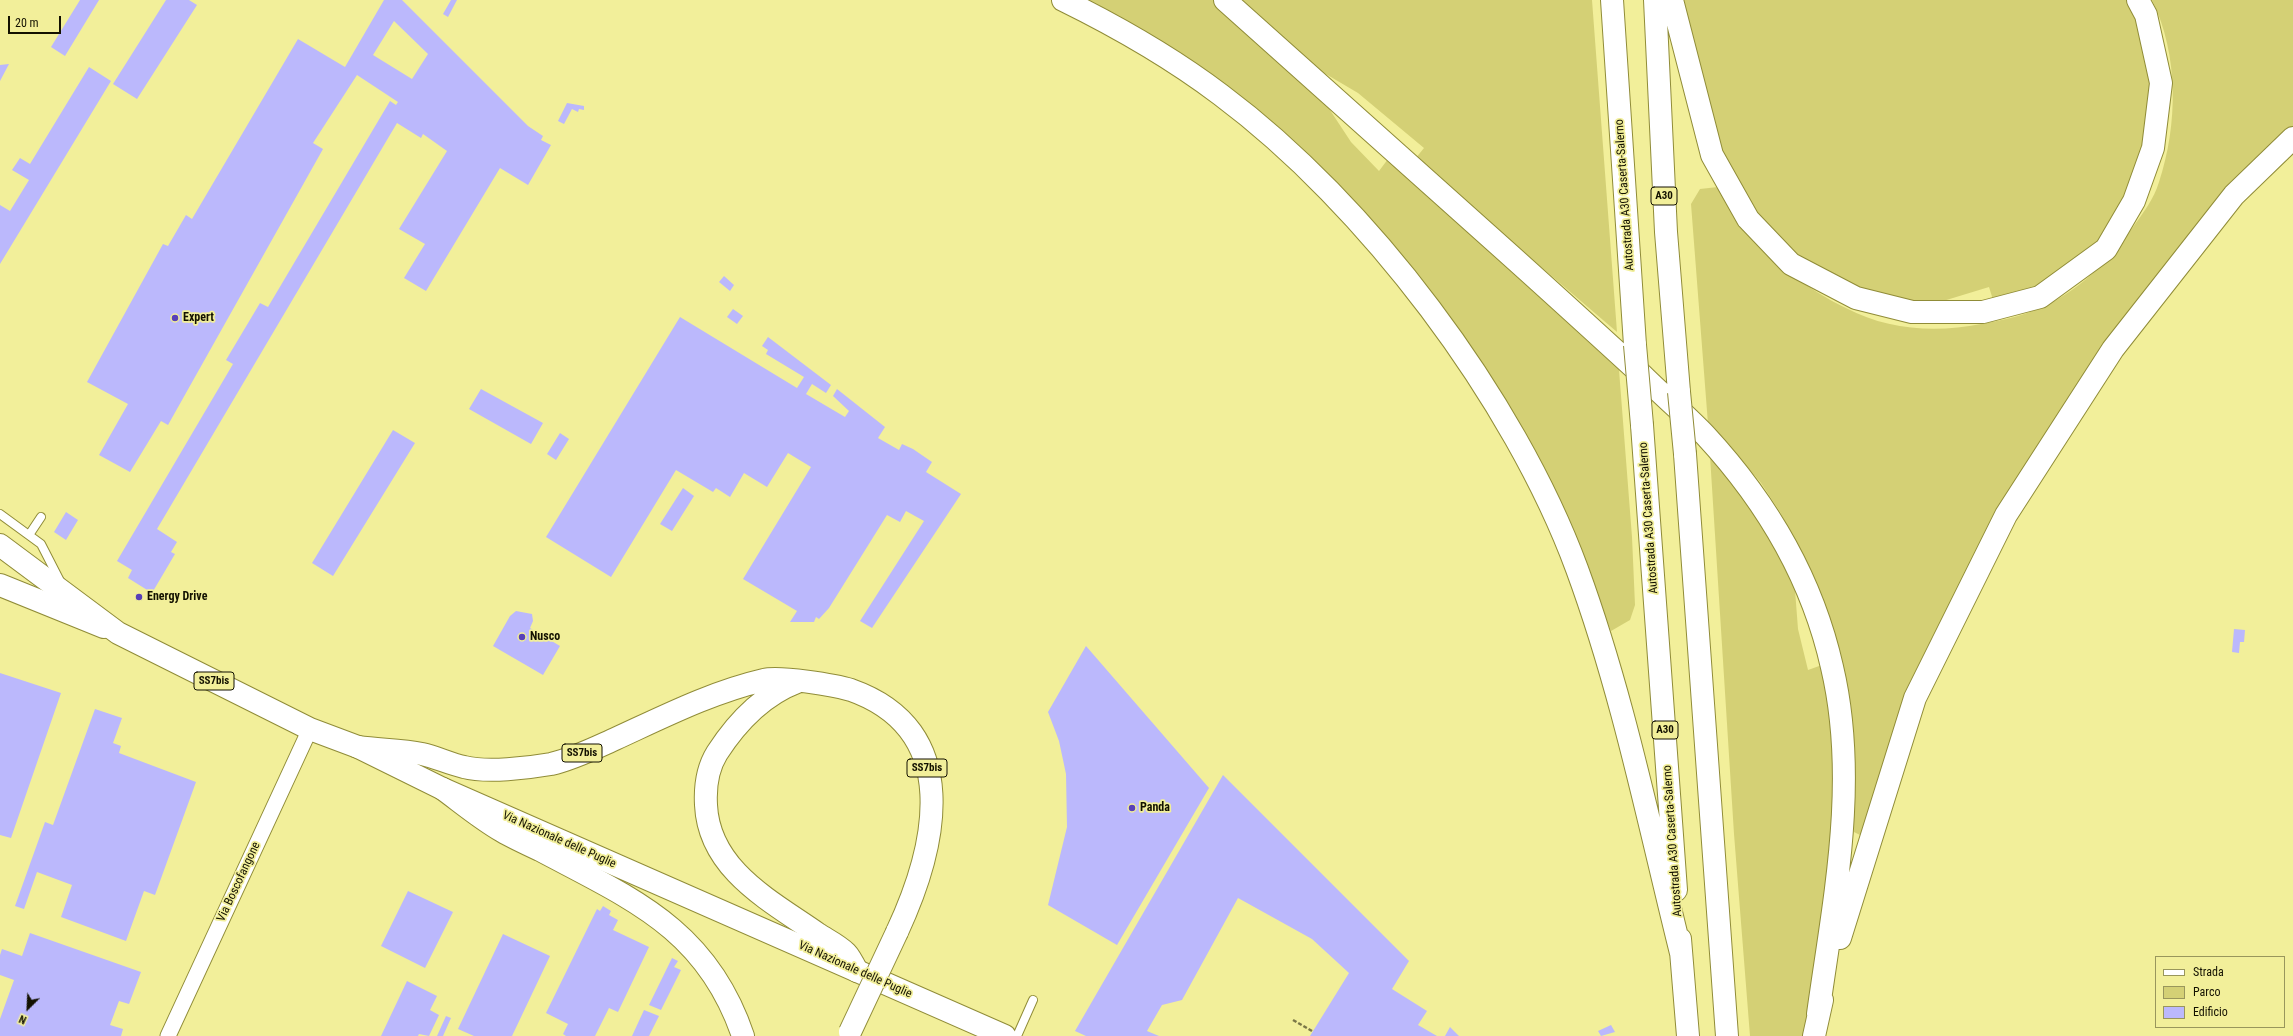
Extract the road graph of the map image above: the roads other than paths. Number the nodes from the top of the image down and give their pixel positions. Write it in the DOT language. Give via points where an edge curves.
graph roads {
  1 [pos="1063,0"];
  2 [pos="1225,0"];
  3 [pos="1612,0"];
  4 [pos="1655,0"];
  5 [pos="1672,0"];
  6 [pos="2138,0"];
  7 [pos="2293,138"];
  8 [pos="0,514"];
  9 [pos="41,517"];
  10 [pos="29,535"];
  11 [pos="0,545"];
  12 [pos="0,585"];
  13 [pos="68,596"];
  14 [pos="118,633"];
  15 [pos="797,682"];
  16 [pos="310,729"];
  17 [pos="358,747"];
  18 [pos="443,789"];
  19 [pos="1681,953"];
  20 [pos="857,971"];
  21 [pos="1032,1000"];
  22 [pos="1818,1014"];
  23 [pos="849,1034"];
  24 [pos="168,1036"];
  25 [pos="744,1036"];
  26 [pos="1005,1036"];
  27 [pos="1017,1036"];
  28 [pos="1688,1036"];
  29 [pos="1727,1036"];
  30 [pos="1814,1036"];
  1 -- 19 [label="main road" via="1181,66 1223,96 1280,145 1365,229 1466,359 1510,429 1546,497 1576,568 1603,648 1627,735"];
  2 -- 22 [label="main road" via="1586,323 1704,434 1755,495 1780,532 1803,577 1821,624 1833,668 1841,722 1844,774 1841,842"];
  3 -- 19 [label="main road, Autostrada A30 Caserta-Salerno / A30, bridge"];
  4 -- 29 [label="main road, A30, bridge" via="1666,232 1685,454"];
  5 -- 6 [label="main road" via="1712,155 1748,219 1791,264 1856,298 1912,312 1983,312 2040,297 2106,249 2134,201 2153,148 2161,83 2146,15"];
  7 -- 22 [label="main road" via="2234,194 2113,349 2006,515 1915,698 1854,885"];
  8 -- 10 [label="lane"];
  9 -- 10 [label="lane"];
  10 -- 13 [label="lane" via="41,544"];
  11 -- 13 [label="main road, Via Nazionale delle Puglie / SS7bis"];
  12 -- 14 [label="main road, Via Nazionale delle Puglie"];
  13 -- 14 [label="main road, Via Nazionale delle Puglie / SS7bis"];
  14 -- 16 [label="main road, Via Nazionale delle Puglie / SS7bis"];
  15 -- 17 [label="main road, SS7bis" via="766,679 716,694 589,750 553,763 514,769 466,768 422,754"];
  15 -- 20 [label="main road, SS7bis" via="778,690 754,709 731,732 714,759 705,788 710,835 727,864 750,886 846,953"];
  15 -- 23 [label="main road, SS7bis, bridge" via="841,687 868,696 891,711 909,727 925,756 930,784 928,834 918,880 897,932"];
  16 -- 17 [label="main road, Via Nazionale delle Puglie / SS7bis"];
  16 -- 24 [label="street, Via Boscofangone"];
  17 -- 18 [label="main road, Via Nazionale delle Puglie / SS7bis"];
  18 -- 20 [label="main road, Via Nazionale delle Puglie / SS7bis"];
  18 -- 25 [label="main road, SS7bis" via="502,831 634,900 661,919 690,944 708,966 737,1017"];
  19 -- 28 [label="main road, Autostrada A30 Caserta-Salerno / A30"];
  20 -- 26 [label="main road, Via Nazionale delle Puglie / SS7bis"];
  21 -- 27 [label="lane"];
  22 -- 30 [label="main road"];
}
